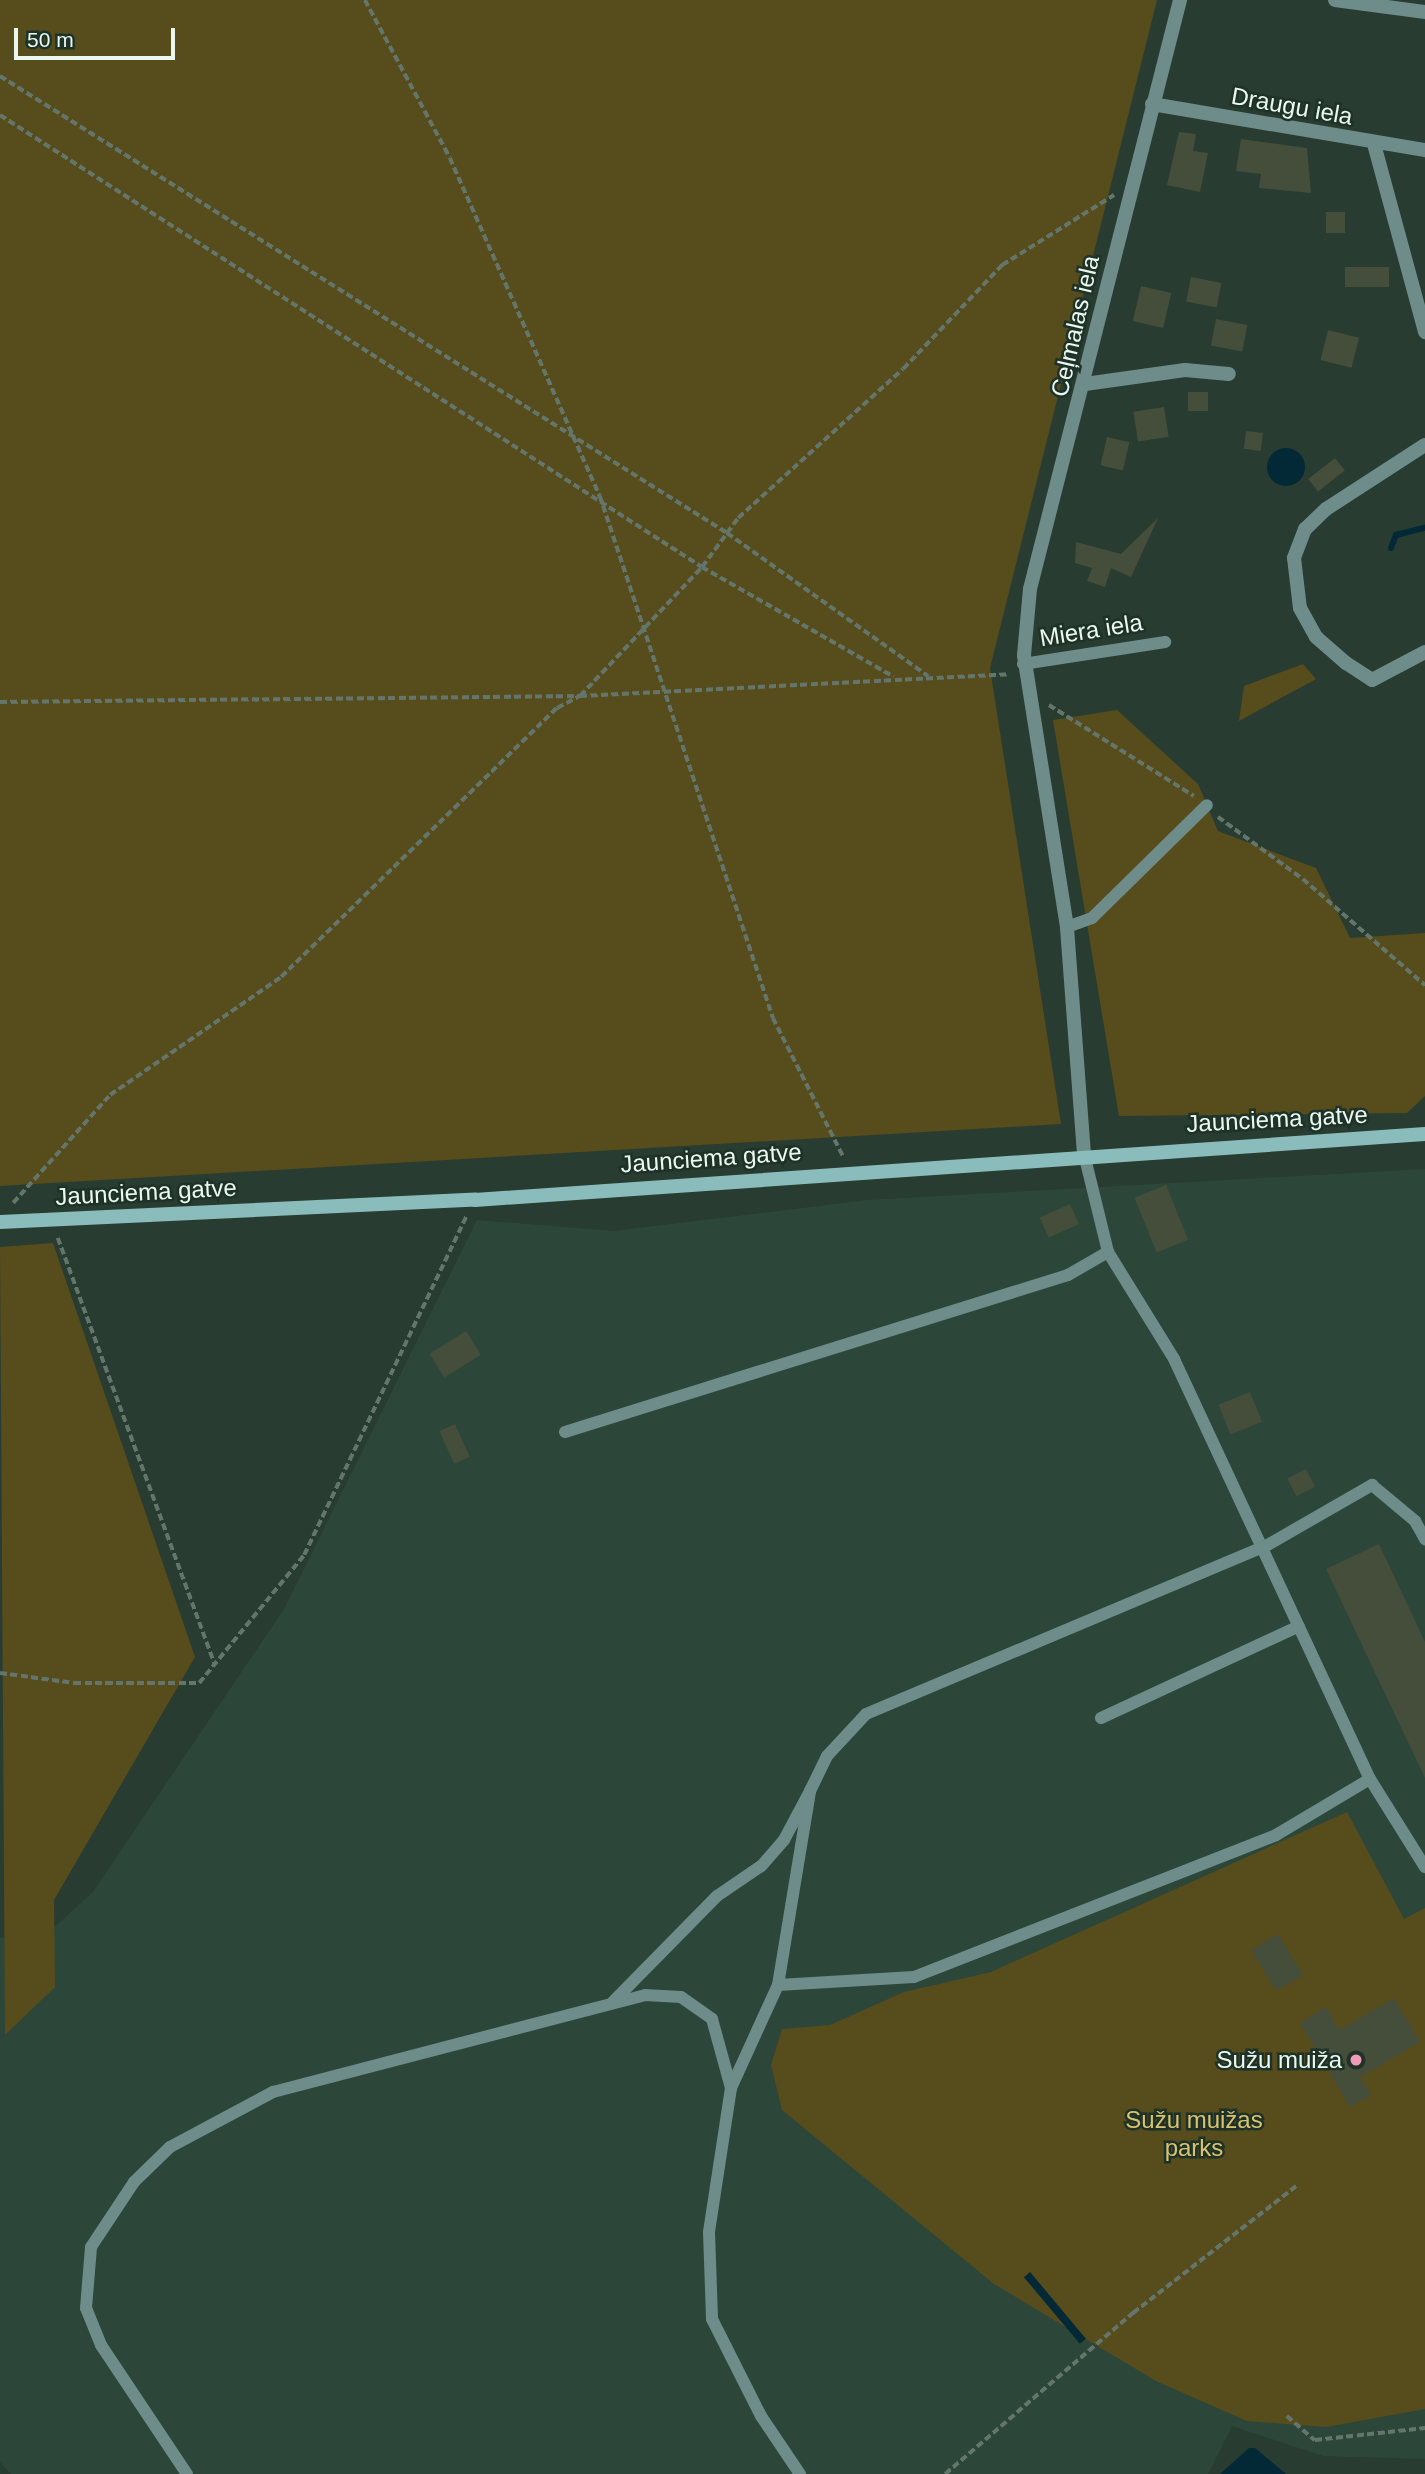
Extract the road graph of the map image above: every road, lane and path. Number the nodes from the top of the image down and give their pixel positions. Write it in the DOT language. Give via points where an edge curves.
graph roads {
  1 [pos="365,0"];
  2 [pos="1180,0"];
  3 [pos="1335,0"];
  4 [pos="1425,12"];
  5 [pos="0,76"];
  6 [pos="1152,104"];
  7 [pos="0,115"];
  8 [pos="1374,144"];
  9 [pos="1425,150"];
  10 [pos="1132,187"];
  11 [pos="1425,332"];
  12 [pos="1229,374"];
  13 [pos="1085,384"];
  14 [pos="570,436"];
  15 [pos="1425,445"];
  16 [pos="600,496"];
  17 [pos="727,533"];
  18 [pos="702,567"];
  19 [pos="646,626"];
  20 [pos="1165,642"];
  21 [pos="1425,652"];
  22 [pos="1023,669"];
  23 [pos="928,676"];
  24 [pos="894,677"];
  25 [pos="662,691"];
  26 [pos="1028,693"];
  27 [pos="580,696"];
  28 [pos="0,702"];
  29 [pos="1208,805"];
  30 [pos="1067,927"];
  31 [pos="1425,985"];
  32 [pos="1424,1132"];
  33 [pos="1084,1154"];
  34 [pos="848,1171"];
  35 [pos="475,1200"];
  36 [pos="9,1208"];
  37 [pos="52,1219"];
  38 [pos="0,1222"];
  39 [pos="1108,1252"];
  40 [pos="565,1432"];
  41 [pos="1425,1539"];
  42 [pos="1264,1548"];
  43 [pos="1299,1626"];
  44 [pos="215,1664"];
  45 [pos="0,1672"];
  46 [pos="1101,1718"];
  47 [pos="1370,1779"];
  48 [pos="810,1791"];
  49 [pos="1425,1867"];
  50 [pos="778,1985"];
  51 [pos="613,2002"];
  52 [pos="731,2088"];
  53 [pos="1296,2186"];
  54 [pos="1287,2416"];
  55 [pos="1425,2428"];
  56 [pos="187,2474"];
  57 [pos="800,2474"];
  58 [pos="945,2474"];
  1 -- 14 [label="path" via="450,158"];
  2 -- 6 [label="street, Ceļmalas iela"];
  3 -- 4 [label="street"];
  5 -- 14 [label="path"];
  6 -- 8 [label="street, Draugu iela"];
  6 -- 10 [label="street, Ceļmalas iela"];
  7 -- 16 [label="path"];
  8 -- 9 [label="street, Draugu iela"];
  8 -- 11 [label="street"];
  10 -- 13 [label="street, Ceļmalas iela"];
  10 -- 17 [label="path" via="1092,205 1002,265 903,369"];
  12 -- 13 [label="street" via="1185,370"];
  13 -- 22 [label="street, Ceļmalas iela" via="1030,589"];
  14 -- 16 [label="path"];
  14 -- 17 [label="path"];
  15 -- 21 [label="street" via="1305,529 1294,558 1300,608 1316,637 1372,680"];
  16 -- 18 [label="path"];
  16 -- 19 [label="path"];
  17 -- 18 [label="path"];
  17 -- 23 [label="path"];
  18 -- 19 [label="path"];
  18 -- 24 [label="path"];
  19 -- 25 [label="path"];
  19 -- 27 [label="path"];
  20 -- 22 [label="lane, Miera iela"];
  22 -- 23 [label="path"];
  22 -- 26 [label="street, Ceļmalas iela"];
  23 -- 24 [label="path"];
  24 -- 25 [label="path"];
  25 -- 27 [label="path"];
  25 -- 34 [label="path" via="773,1018"];
  26 -- 29 [label="path"];
  26 -- 30 [label="street, Ceļmalas iela"];
  27 -- 28 [label="path"];
  27 -- 36 [label="path" via="557,708 281,977 110,1095"];
  29 -- 30 [label="lane" via="1092,918"];
  29 -- 31 [label="path"];
  30 -- 33 [label="street, Ceļmalas iela"];
  32 -- 33 [label="main road, Jaunciema gatve"];
  33 -- 34 [label="main road, Jaunciema gatve"];
  33 -- 39 [label="lane"];
  34 -- 35 [label="main road, Jaunciema gatve"];
  35 -- 37 [label="main road, Jaunciema gatve"];
  35 -- 44 [label="path" via="304,1555"];
  37 -- 38 [label="main road, Jaunciema gatve"];
  37 -- 44 [label="path"];
  39 -- 40 [label="lane" via="1068,1275"];
  39 -- 42 [label="lane" via="1174,1359"];
  41 -- 42 [label="lane" via="1415,1521 1372,1485"];
  42 -- 43 [label="lane"];
  42 -- 48 [label="lane" via="866,1714 827,1756"];
  43 -- 46 [label="lane"];
  43 -- 47 [label="lane"];
  44 -- 45 [label="path" via="199,1683 74,1683"];
  47 -- 49 [label="lane"];
  47 -- 50 [label="lane" via="1276,1835 914,1977"];
  48 -- 50 [label="lane"];
  48 -- 51 [label="lane" via="785,1840 761,1867 717,1896"];
  50 -- 52 [label="lane"];
  51 -- 52 [label="lane" via="645,1995 681,1997 712,2019"];
  51 -- 56 [label="lane" via="273,2092 170,2147 134,2182 90,2247 86,2308 101,2345"];
  52 -- 57 [label="lane" via="709,2232 712,2319 761,2416"];
  53 -- 58 [label="path" via="1133,2313"];
  54 -- 55 [label="path" via="1315,2440"];
}
